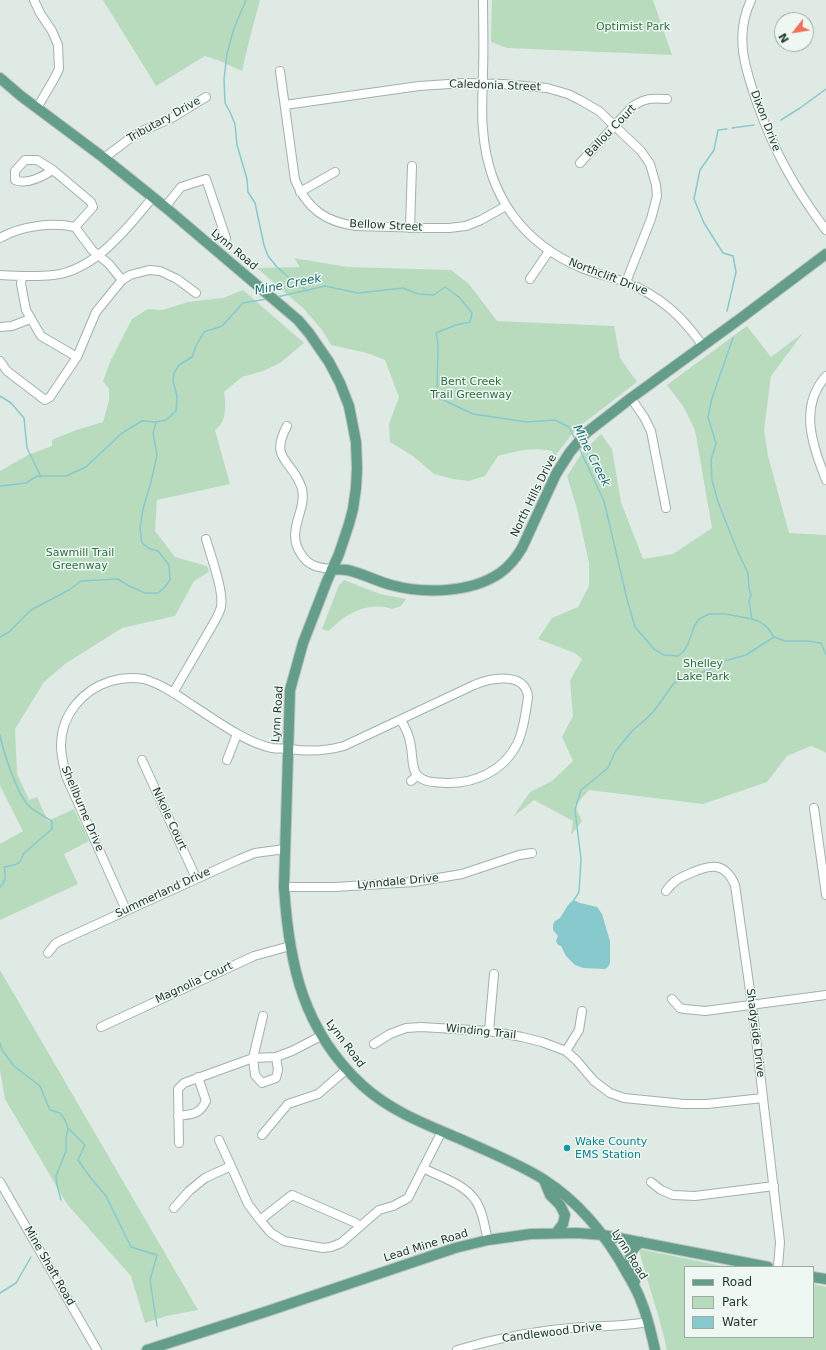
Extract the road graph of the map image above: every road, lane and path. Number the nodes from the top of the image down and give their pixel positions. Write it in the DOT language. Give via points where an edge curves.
graph roads {
  1 [pos="34,0"];
  2 [pos="483,0"];
  3 [pos="751,0"];
  4 [pos="280,70"];
  5 [pos="0,78"];
  6 [pos="483,83"];
  7 [pos="206,97"];
  8 [pos="667,99"];
  9 [pos="285,105"];
  10 [pos="37,108"];
  11 [pos="615,125"];
  12 [pos="104,158"];
  13 [pos="580,163"];
  14 [pos="412,166"];
  15 [pos="52,170"];
  16 [pos="335,172"];
  17 [pos="300,192"];
  18 [pos="153,197"];
  19 [pos="506,206"];
  20 [pos="165,207"];
  21 [pos="75,227"];
  22 [pos="410,228"];
  23 [pos="826,230"];
  24 [pos="0,238"];
  25 [pos="226,238"];
  26 [pos="549,251"];
  27 [pos="826,254"];
  28 [pos="98,256"];
  29 [pos="0,275"];
  30 [pos="22,276"];
  31 [pos="530,279"];
  32 [pos="122,280"];
  33 [pos="626,282"];
  34 [pos="196,293"];
  35 [pos="30,319"];
  36 [pos="0,327"];
  37 [pos="703,346"];
  38 [pos="77,357"];
  39 [pos="0,361"];
  40 [pos="826,376"];
  41 [pos="631,398"];
  42 [pos="287,426"];
  43 [pos="826,480"];
  44 [pos="666,508"];
  45 [pos="206,539"];
  46 [pos="332,569"];
  47 [pos="173,693"];
  48 [pos="401,720"];
  49 [pos="237,734"];
  50 [pos="288,748"];
  51 [pos="142,760"];
  52 [pos="227,760"];
  53 [pos="814,808"];
  54 [pos="285,849"];
  55 [pos="532,853"];
  56 [pos="196,878"];
  57 [pos="284,887"];
  58 [pos="666,891"];
  59 [pos="826,894"];
  60 [pos="126,910"];
  61 [pos="290,946"];
  62 [pos="48,953"];
  63 [pos="494,974"];
  64 [pos="826,995"];
  65 [pos="672,999"];
  66 [pos="752,1005"];
  67 [pos="582,1011"];
  68 [pos="263,1016"];
  69 [pos="101,1027"];
  70 [pos="489,1031"];
  71 [pos="321,1036"];
  72 [pos="374,1044"];
  73 [pos="566,1052"];
  74 [pos="276,1057"];
  75 [pos="253,1058"];
  76 [pos="346,1070"];
  77 [pos="198,1077"];
  78 [pos="763,1098"];
  79 [pos="178,1116"];
  80 [pos="442,1131"];
  81 [pos="262,1135"];
  82 [pos="219,1140"];
  83 [pos="178,1143"];
  84 [pos="231,1166"];
  85 [pos="423,1168"];
  86 [pos="544,1180"];
  87 [pos="0,1182"];
  88 [pos="651,1182"];
  89 [pos="774,1186"];
  90 [pos="174,1208"];
  91 [pos="260,1220"];
  92 [pos="359,1227"];
  93 [pos="556,1233"];
  94 [pos="603,1235"];
  95 [pos="488,1240"];
  96 [pos="640,1242"];
  97 [pos="763,1266"];
  98 [pos="778,1266"];
  99 [pos="814,1276"];
  100 [pos="826,1279"];
  101 [pos="637,1291"];
  102 [pos="648,1322"];
  103 [pos="97,1350"];
  104 [pos="147,1350"];
  105 [pos="457,1350"];
  106 [pos="655,1350"];
  1 -- 10 [label="street" via="58,45 59,69"];
  2 -- 6 [label="street, Northclift Drive"];
  3 -- 23 [label="street, Dixon Drive" via="742,31 743,60 762,118 781,162"];
  4 -- 9 [label="street, Bellow Street"];
  5 -- 10 [label="main road, Lynn Road"];
  6 -- 9 [label="street, Caledonia Street" via="431,85"];
  6 -- 11 [label="street, Caledonia Street" via="547,88 568,94 599,111"];
  6 -- 19 [label="street, Northclift Drive" via="482,130 488,165"];
  7 -- 12 [label="street, Tributary Drive" via="170,119 137,133"];
  8 -- 11 [label="street, Ballou Court" via="642,100"];
  9 -- 17 [label="street, Bellow Street" via="292,165"];
  10 -- 12 [label="main road, Lynn Road"];
  11 -- 13 [label="street, Ballou Court"];
  11 -- 33 [label="street, Caledonia Street" via="650,164 657,196 651,219"];
  12 -- 18 [label="main road, Lynn Road"];
  14 -- 22 [label="street"];
  15 -- 21 [label="street" via="91,202 93,207"];
  16 -- 17 [label="street"];
  17 -- 22 [label="street, Bellow Street" via="310,206 343,224"];
  18 -- 20 [label="main road, Lynn Road"];
  18 -- 28 [label="street"];
  19 -- 22 [label="street, Bellow Street" via="466,226"];
  19 -- 26 [label="street, Northclift Drive" via="524,230"];
  20 -- 25 [label="street" via="181,187 206,179"];
  20 -- 46 [label="main road, Lynn Road" via="298,320 320,348 340,383 349,406 356,442 357,468 353,509"];
  21 -- 24 [label="street" via="57,225 28,228"];
  21 -- 28 [label="street"];
  26 -- 31 [label="street"];
  26 -- 33 [label="street, Northclift Drive" via="585,269"];
  27 -- 37 [label="main road, North Hills Drive"];
  28 -- 30 [label="street" via="68,272"];
  28 -- 32 [label="street" via="109,264"];
  29 -- 30 [label="street"];
  30 -- 35 [label="street" via="24,303"];
  32 -- 34 [label="street" via="149,270 160,271 178,279"];
  32 -- 38 [label="street" via="96,312"];
  33 -- 37 [label="street, Northclift Drive" via="652,294 679,316"];
  35 -- 36 [label="street" via="12,326"];
  35 -- 38 [label="street" via="41,336"];
  37 -- 41 [label="main road, North Hills Drive"];
  38 -- 39 [label="street" via="50,397 44,400 7,371"];
  40 -- 43 [label="street" via="814,396 809,422"];
  41 -- 44 [label="street" via="651,431"];
  41 -- 46 [label="main road, North Hills Drive" via="586,433 573,447 556,474 522,548 510,564 495,576 456,589 426,591 391,585 348,570"];
  42 -- 46 [label="street" via="279,445 281,454 302,490 302,501 295,527 295,543 301,555 311,565"];
  45 -- 47 [label="street" via="219,584 221,608"];
  46 -- 50 [label="main road, Lynn Road" via="303,643 290,690"];
  47 -- 49 [label="street, Shellburne Drive"];
  47 -- 60 [label="street, Shellburne Drive" via="144,679 118,679 91,690 81,698 70,711 64,727 61,745 66,776"];
  48 -- 48 [label="street, Shellburne Drive" via="478,683 493,679 512,680 529,686 518,742 496,769 472,781 459,783 414,779 410,741"];
  48 -- 50 [label="street, Shellburne Drive" via="333,749 312,751"];
  49 -- 50 [label="street, Shellburne Drive" via="272,748"];
  49 -- 52 [label="street"];
  50 -- 54 [label="main road, Lynn Road"];
  51 -- 56 [label="street, Nikole Court"];
  53 -- 59 [label="street"];
  54 -- 56 [label="street, Summerland Drive" via="255,853"];
  54 -- 57 [label="main road, Lynn Road"];
  55 -- 57 [label="street, Lynndale Drive" via="519,854 462,874 414,882"];
  56 -- 60 [label="street, Summerland Drive"];
  57 -- 61 [label="main road, Lynn Road"];
  58 -- 66 [label="street, Shadyside Drive" via="672,882 705,867 715,866 726,870 735,885"];
  60 -- 62 [label="street, Summerland Drive" via="60,941"];
  61 -- 69 [label="street, Magnolia Court" via="248,959"];
  61 -- 71 [label="main road, Lynn Road" via="302,997"];
  63 -- 70 [label="street"];
  64 -- 66 [label="street"];
  65 -- 66 [label="street" via="680,1008 697,1011"];
  66 -- 78 [label="street, Shadyside Drive"];
  67 -- 73 [label="street" via="578,1030"];
  68 -- 75 [label="street"];
  70 -- 72 [label="street, Winding Trail" via="412,1028 390,1034"];
  70 -- 73 [label="street, Winding Trail" via="522,1036"];
  71 -- 74 [label="street"];
  71 -- 76 [label="main road, Lynn Road"];
  73 -- 78 [label="street, Winding Trail" via="594,1081 610,1093 624,1098 700,1104"];
  74 -- 75 [label="street"];
  74 -- 75 [label="street" via="276,1078 262,1083 255,1075"];
  75 -- 77 [label="street"];
  76 -- 80 [label="main road, Lynn Road" via="382,1100"];
  76 -- 81 [label="street" via="318,1094 288,1104"];
  77 -- 79 [label="street" via="184,1083 178,1090"];
  77 -- 79 [label="street" via="206,1101 201,1110"];
  78 -- 89 [label="street, Shadyside Drive"];
  79 -- 83 [label="street"];
  80 -- 85 [label="street"];
  80 -- 86 [label="main road, Lynn Road"];
  82 -- 84 [label="street"];
  84 -- 90 [label="street" via="205,1178"];
  84 -- 91 [label="street" via="248,1204"];
  85 -- 92 [label="street" via="408,1198 379,1210"];
  85 -- 95 [label="street" via="459,1185 473,1198 480,1207"];
  86 -- 93 [label="main road" via="550,1195 565,1215 563,1224"];
  86 -- 94 [label="main road, Lynn Road" via="577,1207"];
  87 -- 103 [label="street, Mine Shaft Road"];
  88 -- 89 [label="street" via="673,1195 696,1196"];
  89 -- 98 [label="street, Shadyside Drive" via="780,1242"];
  91 -- 92 [label="street" via="284,1241 323,1248 341,1243"];
  91 -- 92 [label="street" via="292,1195"];
  93 -- 94 [label="main road, Lead Mine Road"];
  93 -- 95 [label="main road, Lead Mine Road"];
  94 -- 96 [label="main road, Lead Mine Road"];
  94 -- 101 [label="main road, Lynn Road" via="617,1254"];
  95 -- 104 [label="main road, Lead Mine Road" via="455,1248"];
  96 -- 97 [label="main road, Lead Mine Road"];
  96 -- 101 [label="main road" via="630,1252"];
  99 -- 100 [label="main road"];
  101 -- 102 [label="main road, Lynn Road"];
  102 -- 105 [label="street, Candlewood Drive" via="516,1335"];
  102 -- 106 [label="main road, Lynn Road"];
}
